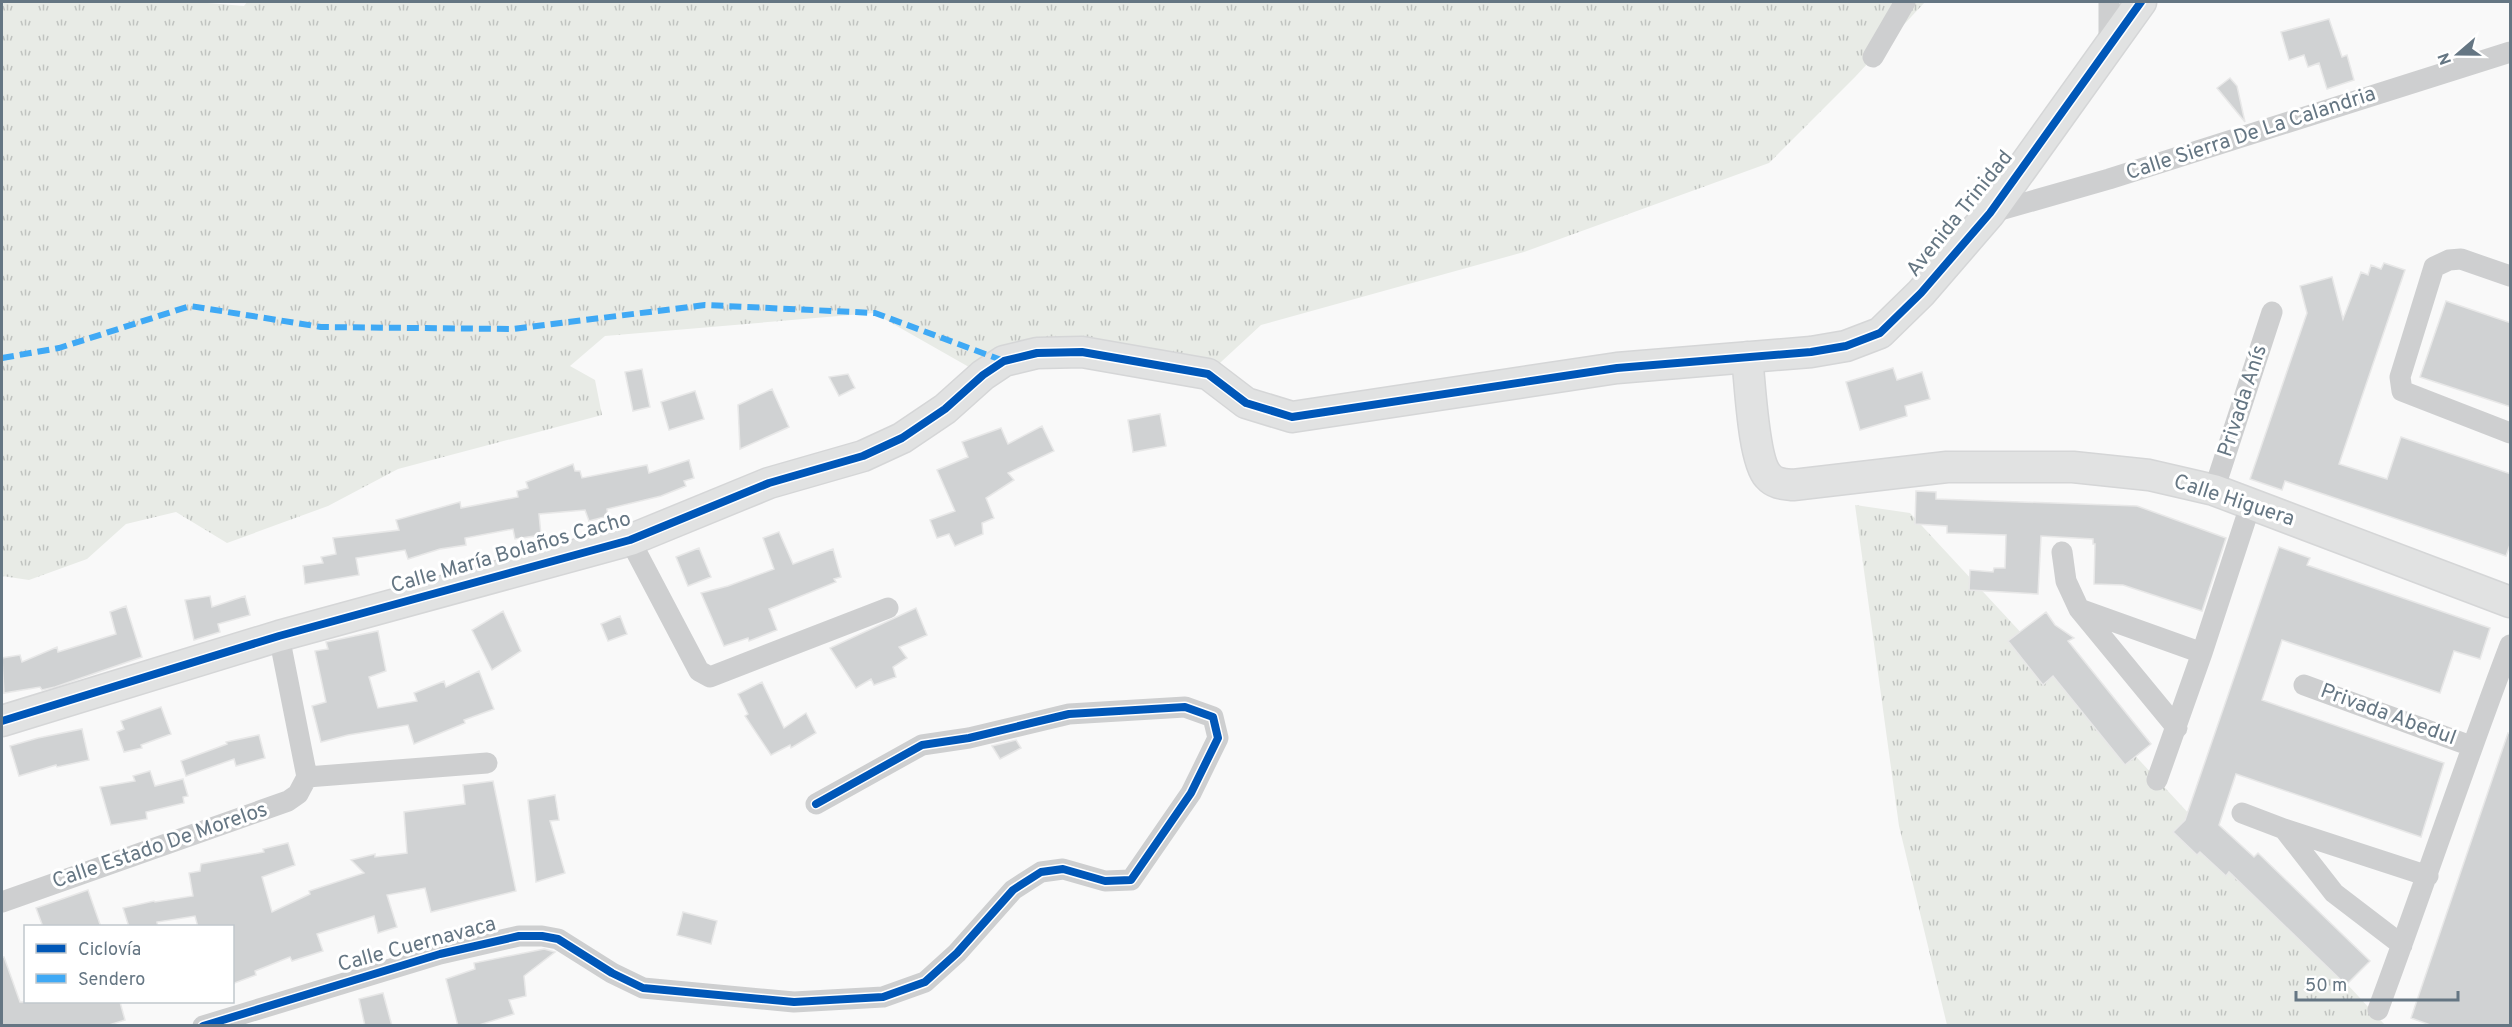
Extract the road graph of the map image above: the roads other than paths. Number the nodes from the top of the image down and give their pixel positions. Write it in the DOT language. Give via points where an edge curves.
graph roads {
  1 [pos="1905,2"];
  2 [pos="2109,2"];
  3 [pos="2141,2"];
  4 [pos="2109,45"];
  5 [pos="2511,52"];
  6 [pos="1873,57"];
  7 [pos="1990,213"];
  8 [pos="2511,276"];
  9 [pos="2272,312"];
  10 [pos="1747,357"];
  11 [pos="1004,361"];
  12 [pos="2511,433"];
  13 [pos="2214,490"];
  14 [pos="2251,504"];
  15 [pos="630,540"];
  16 [pos="2062,552"];
  17 [pos="2511,602"];
  18 [pos="888,608"];
  19 [pos="2079,609"];
  20 [pos="279,636"];
  21 [pos="2511,645"];
  22 [pos="2202,653"];
  23 [pos="2304,684"];
  24 [pos="2,721"];
  25 [pos="2177,728"];
  26 [pos="2471,746"];
  27 [pos="487,763"];
  28 [pos="307,777"];
  29 [pos="2157,780"];
  30 [pos="816,804"];
  31 [pos="2242,813"];
  32 [pos="2284,829"];
  33 [pos="2428,876"];
  34 [pos="2,903"];
  35 [pos="2402,945"];
  36 [pos="2378,1010"];
  37 [pos="203,1026"];
  1 -- 6 [label="street"];
  2 -- 4 [label="street"];
  3 -- 4 [label="street, Avenida Trinidad"];
  4 -- 7 [label="street, Avenida Trinidad"];
  5 -- 7 [label="street, Calle Sierra De La Calandria"];
  7 -- 10 [label="street, Avenida Trinidad" via="1921,293 1880,333 1846,346"];
  8 -- 12 [label="street" via="2461,259 2434,267 2400,377 2402,391"];
  9 -- 13 [label="street, Privada Anís"];
  10 -- 11 [label="street, Avenida Trinidad" via="1617,368 1292,417 1246,402 1208,374 1082,351 1037,353"];
  10 -- 13 [label="street, Calle Higuera" via="1758,453 1767,476 1779,484 1947,467 2073,467 2149,475"];
  11 -- 15 [label="street, Calle María Bolaños Cacho" via="902,438 863,456 769,483"];
  13 -- 14 [label="street, Calle Higuera"];
  14 -- 17 [label="street, Calle Higuera"];
  14 -- 22 [label="street"];
  15 -- 18 [label="street" via="699,671 710,677"];
  15 -- 20 [label="street, Calle María Bolaños Cacho"];
  16 -- 19 [label="street" via="2066,581"];
  19 -- 22 [label="street"];
  19 -- 25 [label="street"];
  20 -- 24 [label="street, Calle María Bolaños Cacho"];
  20 -- 28 [label="street"];
  21 -- 26 [label="street, Privada Abedul"];
  22 -- 25 [label="street"];
  23 -- 26 [label="street, Privada Abedul"];
  25 -- 29 [label="street"];
  26 -- 33 [label="street, Privada Abedul"];
  27 -- 28 [label="street"];
  28 -- 34 [label="street, Calle Estado De Morelos" via="298,794 288,801"];
  30 -- 37 [label="street, Calle Cuernavaca" via="922,745 1069,714 1185,707 1214,717 1218,738 1191,793 1131,880 1105,881 1063,869 1041,872 1013,891 925,982 883,997 794,1002 644,988 558,939 519,936 440,954"];
  31 -- 32 [label="street"];
  32 -- 33 [label="street"];
  32 -- 35 [label="street" via="2334,893"];
  33 -- 35 [label="street, Privada Abedul"];
  35 -- 36 [label="street, Privada Abedul"];
}
